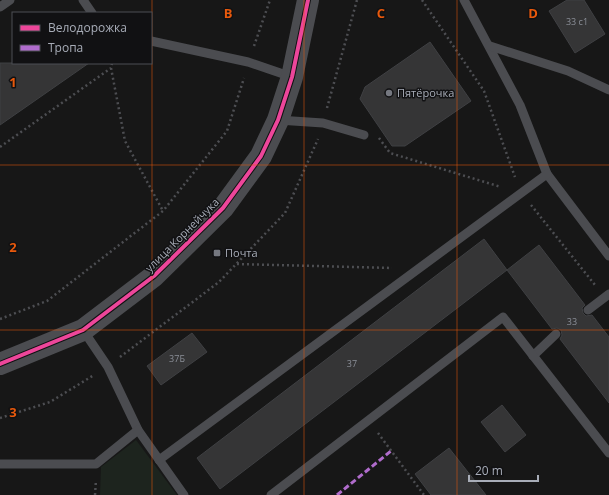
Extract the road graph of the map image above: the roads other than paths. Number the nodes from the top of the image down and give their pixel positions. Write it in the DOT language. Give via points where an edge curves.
graph roads {
  1 [pos="10,0"];
  2 [pos="83,0"];
  3 [pos="308,0"];
  4 [pos="464,0"];
  5 [pos="0,7"];
  6 [pos="91,12"];
  7 [pos="152,41"];
  8 [pos="490,46"];
  9 [pos="292,77"];
  10 [pos="609,90"];
  11 [pos="278,120"];
  12 [pos="364,135"];
  13 [pos="547,174"];
  14 [pos="609,256"];
  15 [pos="607,296"];
  16 [pos="588,310"];
  17 [pos="83,330"];
  18 [pos="556,334"];
  19 [pos="533,356"];
  20 [pos="0,364"];
  21 [pos="138,430"];
  22 [pos="609,453"];
  23 [pos="159,460"];
  24 [pos="0,464"];
  25 [pos="184,495"];
  26 [pos="271,495"];
  1 -- 5 [label="lane"];
  2 -- 6 [label="lane"];
  3 -- 9 [label="street, улица Корнейчука"];
  4 -- 8 [label="lane"];
  7 -- 9 [label="lane" via="248,62"];
  8 -- 10 [label="lane" via="568,71"];
  8 -- 13 [label="lane" via="520,105"];
  9 -- 11 [label="street, улица Корнейчука"];
  11 -- 12 [label="lane" via="323,123"];
  11 -- 17 [label="street, улица Корнейчука" via="261,156 223,208 154,276"];
  13 -- 14 [label="lane"];
  13 -- 23 [label="lane"];
  15 -- 16 [label="lane"];
  17 -- 20 [label="street, улица Корнейчука"];
  17 -- 21 [label="lane" via="108,367"];
  18 -- 19 [label="lane"];
  19 -- 22 [label="lane"];
  19 -- 26 [label="lane" via="503,317"];
  21 -- 23 [label="lane"];
  21 -- 24 [label="lane" via="96,464"];
  23 -- 25 [label="lane"];
}
